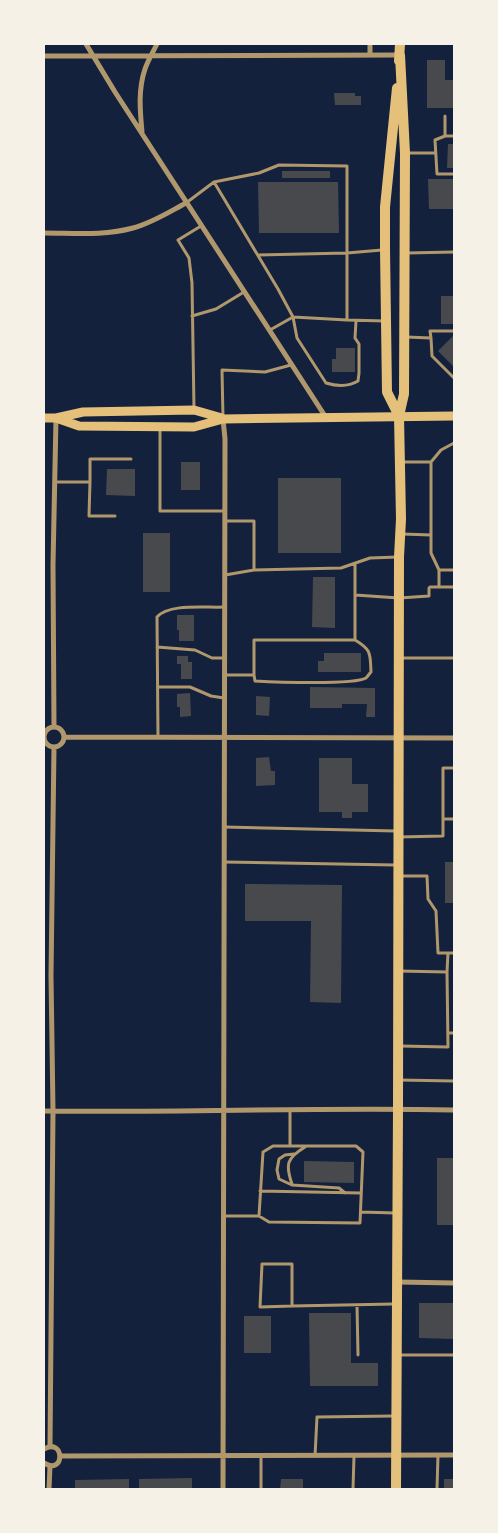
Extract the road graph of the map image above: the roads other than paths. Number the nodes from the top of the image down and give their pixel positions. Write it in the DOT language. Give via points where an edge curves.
graph roads {
  1 [pos="86,44"];
  2 [pos="157,44"];
  3 [pos="370,44"];
  4 [pos="400,44"];
  5 [pos="152,54"];
  6 [pos="370,54"];
  7 [pos="400,55"];
  8 [pos="44,56"];
  9 [pos="93,56"];
  10 [pos="445,116"];
  11 [pos="142,133"];
  12 [pos="445,136"];
  13 [pos="454,136"];
  14 [pos="405,153"];
  15 [pos="436,153"];
  16 [pos="454,174"];
  17 [pos="214,182"];
  18 [pos="186,203"];
  19 [pos="201,226"];
  20 [pos="44,233"];
  21 [pos="385,249"];
  22 [pos="454,252"];
  23 [pos="347,253"];
  24 [pos="406,253"];
  25 [pos="258,255"];
  26 [pos="244,292"];
  27 [pos="192,316"];
  28 [pos="293,317"];
  29 [pos="347,320"];
  30 [pos="356,320"];
  31 [pos="386,321"];
  32 [pos="269,330"];
  33 [pos="454,331"];
  34 [pos="405,337"];
  35 [pos="431,338"];
  36 [pos="291,365"];
  37 [pos="454,378"];
  38 [pos="194,410"];
  39 [pos="325,416"];
  40 [pos="399,416"];
  41 [pos="454,416"];
  42 [pos="44,418"];
  43 [pos="56,418"];
  44 [pos="223,419"];
  45 [pos="160,426"];
  46 [pos="454,443"];
  47 [pos="131,459"];
  48 [pos="400,462"];
  49 [pos="431,462"];
  50 [pos="55,482"];
  51 [pos="90,482"];
  52 [pos="225,512"];
  53 [pos="115,516"];
  54 [pos="224,521"];
  55 [pos="400,534"];
  56 [pos="431,535"];
  57 [pos="399,557"];
  58 [pos="355,564"];
  59 [pos="254,570"];
  60 [pos="439,570"];
  61 [pos="454,570"];
  62 [pos="224,576"];
  63 [pos="439,587"];
  64 [pos="454,588"];
  65 [pos="355,596"];
  66 [pos="399,598"];
  67 [pos="224,608"];
  68 [pos="355,640"];
  69 [pos="157,648"];
  70 [pos="224,658"];
  71 [pos="399,658"];
  72 [pos="454,658"];
  73 [pos="224,675"];
  74 [pos="254,675"];
  75 [pos="158,687"];
  76 [pos="224,698"];
  77 [pos="54,726"];
  78 [pos="44,737"];
  79 [pos="65,737"];
  80 [pos="158,738"];
  81 [pos="224,738"];
  82 [pos="399,738"];
  83 [pos="454,738"];
  84 [pos="54,747"];
  85 [pos="454,768"];
  86 [pos="443,818"];
  87 [pos="454,818"];
  88 [pos="224,827"];
  89 [pos="399,834"];
  90 [pos="224,862"];
  91 [pos="399,865"];
  92 [pos="399,876"];
  93 [pos="448,953"];
  94 [pos="454,953"];
  95 [pos="398,971"];
  96 [pos="447,972"];
  97 [pos="448,1033"];
  98 [pos="454,1033"];
  99 [pos="398,1046"];
  100 [pos="398,1080"];
  101 [pos="454,1081"];
  102 [pos="398,1109"];
  103 [pos="290,1110"];
  104 [pos="454,1110"];
  105 [pos="44,1111"];
  106 [pos="53,1111"];
  107 [pos="222,1111"];
  108 [pos="290,1146"];
  109 [pos="306,1146"];
  110 [pos="294,1154"];
  111 [pos="292,1185"];
  112 [pos="260,1191"];
  113 [pos="345,1193"];
  114 [pos="362,1193"];
  115 [pos="361,1212"];
  116 [pos="398,1213"];
  117 [pos="222,1216"];
  118 [pos="259,1216"];
  119 [pos="398,1282"];
  120 [pos="454,1283"];
  121 [pos="397,1304"];
  122 [pos="357,1305"];
  123 [pos="292,1306"];
  124 [pos="358,1355"];
  125 [pos="397,1355"];
  126 [pos="454,1355"];
  127 [pos="396,1416"];
  128 [pos="50,1446"];
  129 [pos="44,1449"];
  130 [pos="396,1455"];
  131 [pos="438,1455"];
  132 [pos="454,1455"];
  133 [pos="60,1456"];
  134 [pos="222,1456"];
  135 [pos="261,1456"];
  136 [pos="315,1456"];
  137 [pos="354,1456"];
  138 [pos="47,1465"];
  139 [pos="49,1489"];
  140 [pos="222,1489"];
  141 [pos="261,1489"];
  142 [pos="354,1489"];
  143 [pos="396,1489"];
  144 [pos="437,1489"];
  1 -- 9 [label="street"];
  2 -- 5 [label="street"];
  3 -- 6 [label="street"];
  4 -- 7 [label="main road"];
  5 -- 6 [label="street"];
  5 -- 9 [label="street"];
  5 -- 11 [label="street" via="140,86"];
  6 -- 7 [label="street"];
  7 -- 14 [label="main road"];
  7 -- 21 [label="main road" via="385,206"];
  8 -- 9 [label="street"];
  9 -- 11 [label="street"];
  10 -- 12 [label="lane"];
  11 -- 18 [label="street"];
  12 -- 13 [label="lane"];
  12 -- 15 [label="lane" via="435,140"];
  14 -- 15 [label="lane"];
  14 -- 24 [label="main road"];
  15 -- 16 [label="lane" via="437,174"];
  17 -- 18 [label="lane"];
  17 -- 23 [label="lane" via="259,173 279,165 347,166"];
  17 -- 25 [label="lane"];
  18 -- 19 [label="street"];
  18 -- 20 [label="street" via="148,223 120,231"];
  19 -- 26 [label="street"];
  19 -- 27 [label="lane" via="178,240 189,258"];
  21 -- 23 [label="lane"];
  21 -- 31 [label="main road"];
  22 -- 24 [label="lane"];
  23 -- 25 [label="lane"];
  23 -- 29 [label="lane"];
  24 -- 34 [label="main road"];
  25 -- 28 [label="lane"];
  26 -- 27 [label="lane" via="216,309"];
  26 -- 32 [label="street"];
  27 -- 38 [label="lane"];
  28 -- 29 [label="lane"];
  28 -- 30 [label="lane" via="297,338 326,383 335,386 358,381"];
  28 -- 32 [label="lane"];
  29 -- 30 [label="lane"];
  30 -- 31 [label="lane"];
  31 -- 40 [label="main road" via="387,392"];
  32 -- 36 [label="street"];
  33 -- 35 [label="lane" via="430,331"];
  34 -- 35 [label="lane"];
  34 -- 40 [label="main road" via="404,394"];
  35 -- 37 [label="lane" via="432,356"];
  36 -- 39 [label="street"];
  36 -- 44 [label="lane" via="264,372 222,370"];
  38 -- 43 [label="main road" via="82,412"];
  38 -- 44 [label="main road"];
  39 -- 40 [label="main road"];
  39 -- 44 [label="main road"];
  40 -- 41 [label="main road"];
  40 -- 48 [label="main road"];
  42 -- 43 [label="main road"];
  43 -- 45 [label="main road" via="79,426"];
  43 -- 50 [label="street"];
  44 -- 45 [label="main road" via="194,427"];
  44 -- 52 [label="street"];
  45 -- 52 [label="lane" via="160,511"];
  46 -- 49 [label="lane" via="441,450"];
  47 -- 51 [label="lane" via="90,459"];
  48 -- 49 [label="lane"];
  48 -- 55 [label="main road"];
  49 -- 56 [label="lane"];
  50 -- 51 [label="lane"];
  50 -- 77 [label="street"];
  51 -- 53 [label="lane" via="89,516"];
  52 -- 54 [label="street"];
  54 -- 59 [label="lane" via="254,521"];
  54 -- 62 [label="street"];
  55 -- 56 [label="lane"];
  55 -- 57 [label="main road"];
  56 -- 60 [label="lane" via="431,553"];
  57 -- 58 [label="lane" via="370,558"];
  57 -- 66 [label="main road"];
  58 -- 59 [label="lane" via="341,568"];
  58 -- 65 [label="lane"];
  59 -- 62 [label="lane"];
  60 -- 61 [label="lane"];
  60 -- 63 [label="lane"];
  62 -- 67 [label="street"];
  63 -- 64 [label="lane"];
  63 -- 66 [label="lane" via="430,587 429,596"];
  65 -- 66 [label="lane"];
  65 -- 68 [label="lane"];
  66 -- 71 [label="main road"];
  67 -- 69 [label="lane" via="177,608 160,613 156,617"];
  67 -- 70 [label="street"];
  68 -- 74 [label="lane" via="254,640"];
  68 -- 74 [label="lane" via="370,654 371,672 365,678 312,682 255,681"];
  69 -- 70 [label="lane" via="195,650 212,658"];
  69 -- 75 [label="lane"];
  70 -- 73 [label="street"];
  71 -- 72 [label="lane"];
  71 -- 82 [label="main road"];
  73 -- 74 [label="lane"];
  73 -- 76 [label="street"];
  75 -- 76 [label="lane" via="190,686"];
  75 -- 80 [label="lane"];
  76 -- 81 [label="street"];
  77 -- 78 [label="street" via="46,730"];
  77 -- 79 [label="street" via="62,730"];
  78 -- 84 [label="street" via="46,743"];
  79 -- 80 [label="street"];
  79 -- 84 [label="street" via="61,745"];
  80 -- 81 [label="street"];
  81 -- 82 [label="street"];
  81 -- 88 [label="street"];
  82 -- 83 [label="street"];
  82 -- 89 [label="main road"];
  84 -- 106 [label="street" via="50,976"];
  85 -- 86 [label="lane" via="443,768"];
  86 -- 87 [label="lane"];
  86 -- 89 [label="lane" via="443,836"];
  88 -- 89 [label="lane"];
  88 -- 90 [label="street"];
  89 -- 91 [label="main road"];
  90 -- 91 [label="lane"];
  90 -- 107 [label="street"];
  91 -- 92 [label="main road"];
  92 -- 93 [label="lane" via="427,876 428,899 436,911 438,953"];
  92 -- 95 [label="main road"];
  93 -- 94 [label="lane"];
  93 -- 96 [label="lane"];
  95 -- 96 [label="lane"];
  95 -- 99 [label="main road"];
  96 -- 97 [label="lane"];
  97 -- 98 [label="lane"];
  97 -- 99 [label="lane" via="448,1047"];
  99 -- 100 [label="main road"];
  100 -- 101 [label="lane"];
  100 -- 102 [label="main road"];
  102 -- 103 [label="street"];
  102 -- 104 [label="street"];
  102 -- 116 [label="main road"];
  103 -- 107 [label="street"];
  103 -- 108 [label="lane"];
  105 -- 106 [label="street"];
  106 -- 107 [label="street"];
  106 -- 128 [label="street"];
  107 -- 117 [label="street"];
  108 -- 109 [label="lane"];
  108 -- 112 [label="lane" via="273,1146 263,1152"];
  109 -- 110 [label="lane"];
  109 -- 114 [label="lane" via="356,1146 363,1152"];
  110 -- 111 [label="lane" via="288,1163"];
  110 -- 111 [label="lane" via="279,1159 277,1170 279,1179"];
  111 -- 113 [label="lane" via="339,1188"];
  112 -- 113 [label="lane"];
  112 -- 118 [label="lane"];
  113 -- 114 [label="lane"];
  114 -- 115 [label="lane"];
  115 -- 116 [label="lane"];
  115 -- 118 [label="lane" via="360,1223 269,1222"];
  116 -- 119 [label="main road"];
  117 -- 118 [label="lane"];
  117 -- 134 [label="street"];
  119 -- 120 [label="street"];
  119 -- 121 [label="main road"];
  121 -- 122 [label="lane"];
  121 -- 125 [label="main road"];
  122 -- 123 [label="lane"];
  122 -- 124 [label="lane"];
  123 -- 123 [label="lane" via="292,1264 262,1264 260,1307"];
  125 -- 126 [label="lane"];
  125 -- 127 [label="main road"];
  127 -- 130 [label="main road"];
  127 -- 136 [label="lane" via="317,1417"];
  128 -- 129 [label="street"];
  128 -- 133 [label="street" via="57,1449"];
  130 -- 131 [label="street"];
  130 -- 137 [label="street"];
  130 -- 143 [label="main road"];
  131 -- 132 [label="street"];
  131 -- 144 [label="lane"];
  133 -- 134 [label="street"];
  133 -- 138 [label="street" via="57,1464"];
  134 -- 135 [label="street"];
  134 -- 140 [label="street"];
  135 -- 136 [label="street"];
  135 -- 141 [label="lane"];
  136 -- 137 [label="street"];
  137 -- 142 [label="lane"];
  138 -- 139 [label="street"];
}
